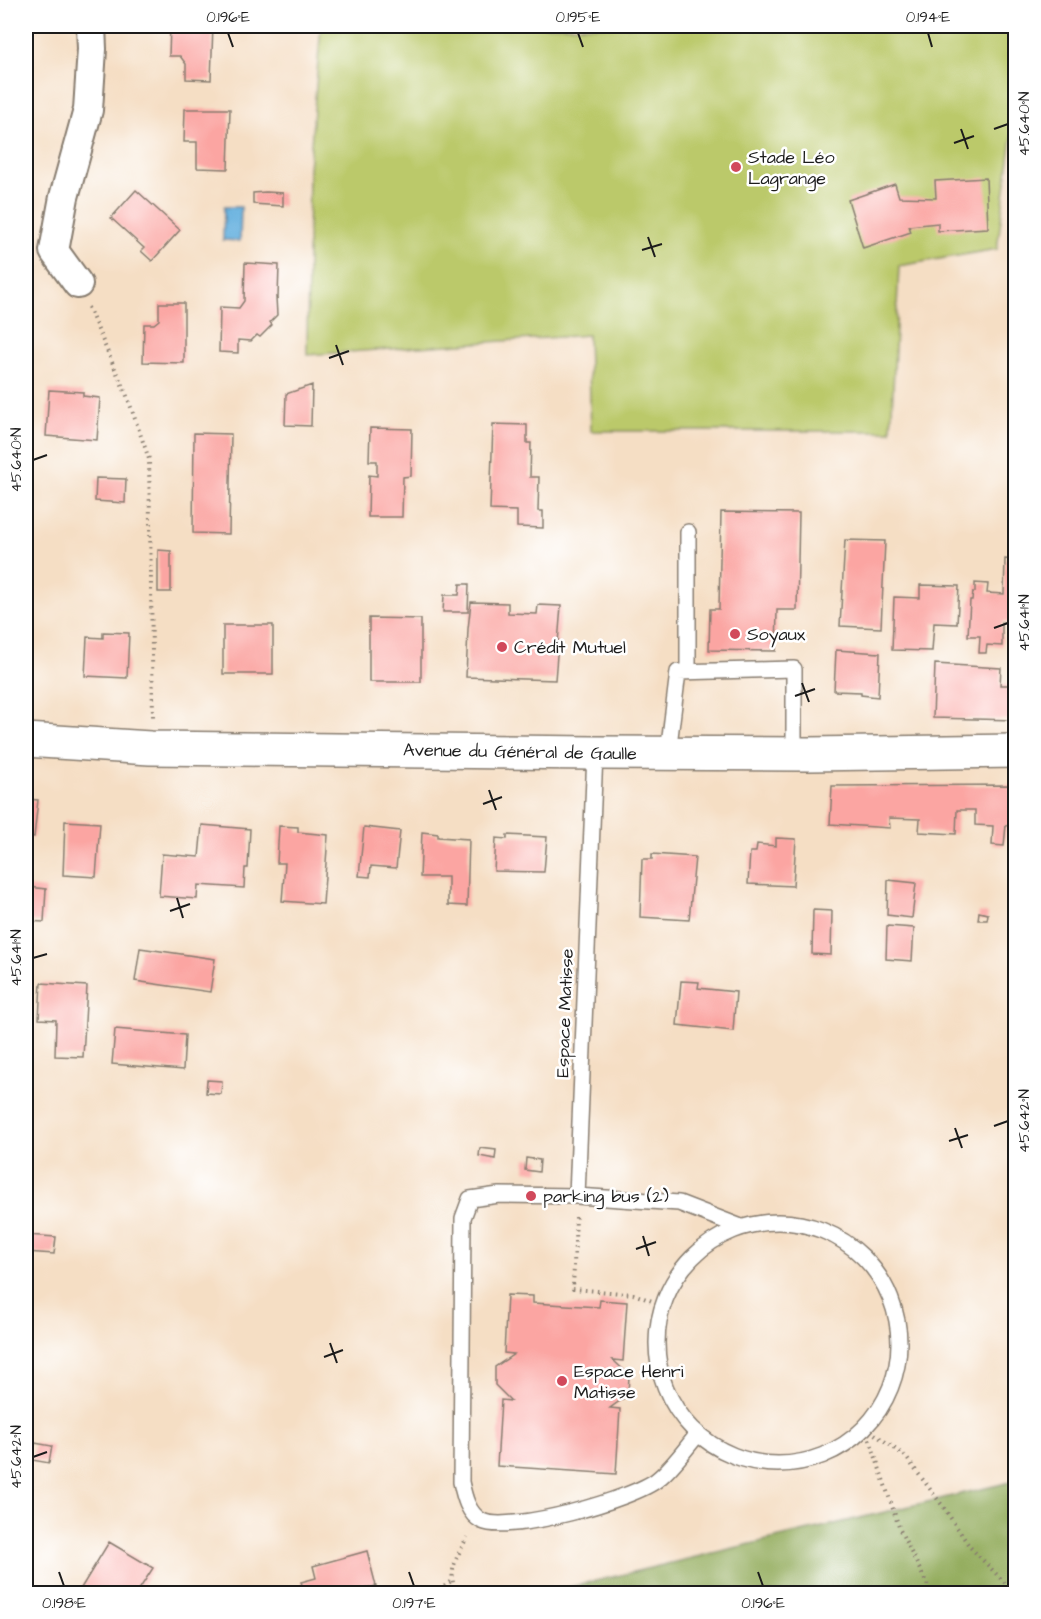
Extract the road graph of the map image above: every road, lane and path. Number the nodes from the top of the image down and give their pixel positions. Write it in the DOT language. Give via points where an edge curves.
graph roads {
  1 [pos="91,26"];
  2 [pos="78,284"];
  3 [pos="688,532"];
  4 [pos="688,671"];
  5 [pos="26,740"];
  6 [pos="150,748"];
  7 [pos="1016,751"];
  8 [pos="595,753"];
  9 [pos="668,753"];
  10 [pos="794,753"];
  11 [pos="577,1196"];
  12 [pos="741,1227"];
  13 [pos="663,1305"];
  14 [pos="865,1428"];
  15 [pos="698,1434"];
  16 [pos="483,1522"];
  17 [pos="451,1581"];
  18 [pos="1016,1589"];
  19 [pos="435,1593"];
  20 [pos="456,1593"];
  21 [pos="932,1593"];
  1 -- 2 [label="street" via="88,110 54,251"];
  2 -- 6 [label="path" via="127,396 149,459 154,713"];
  3 -- 4 [label="lane"];
  4 -- 9 [label="lane" via="678,672"];
  4 -- 10 [label="lane" via="795,669"];
  5 -- 6 [label="main road, Avenue du Général de Gaulle"];
  6 -- 8 [label="main road, Avenue du Général de Gaulle"];
  7 -- 10 [label="main road, Avenue du Général de Gaulle"];
  8 -- 9 [label="main road, Avenue du Général de Gaulle"];
  8 -- 11 [label="lane, Espace Matisse"];
  9 -- 10 [label="main road, Avenue du Général de Gaulle"];
  11 -- 12 [label="lane" via="679,1203"];
  11 -- 13 [label="path" via="573,1289 633,1294"];
  11 -- 16 [label="lane" via="499,1195 471,1199 463,1218 461,1482 473,1515"];
  12 -- 13 [label="lane" via="715,1239 692,1257 675,1279"];
  12 -- 14 [label="lane" via="781,1221 820,1229 855,1248 882,1278 897,1315 899,1355 888,1394"];
  13 -- 15 [label="lane" via="657,1332 658,1361 665,1388 679,1413"];
  14 -- 15 [label="lane" via="841,1446 813,1459 783,1464 752,1461 723,1451"];
  14 -- 18 [label="path" via="905,1456 970,1547 1007,1585"];
  14 -- 21 [label="path" via="900,1530"];
  15 -- 16 [label="lane" via="657,1480 633,1493 524,1523"];
  16 -- 17 [label="path" via="468,1535 453,1566"];
  17 -- 19 [label="path"];
  17 -- 20 [label="path"];
}
